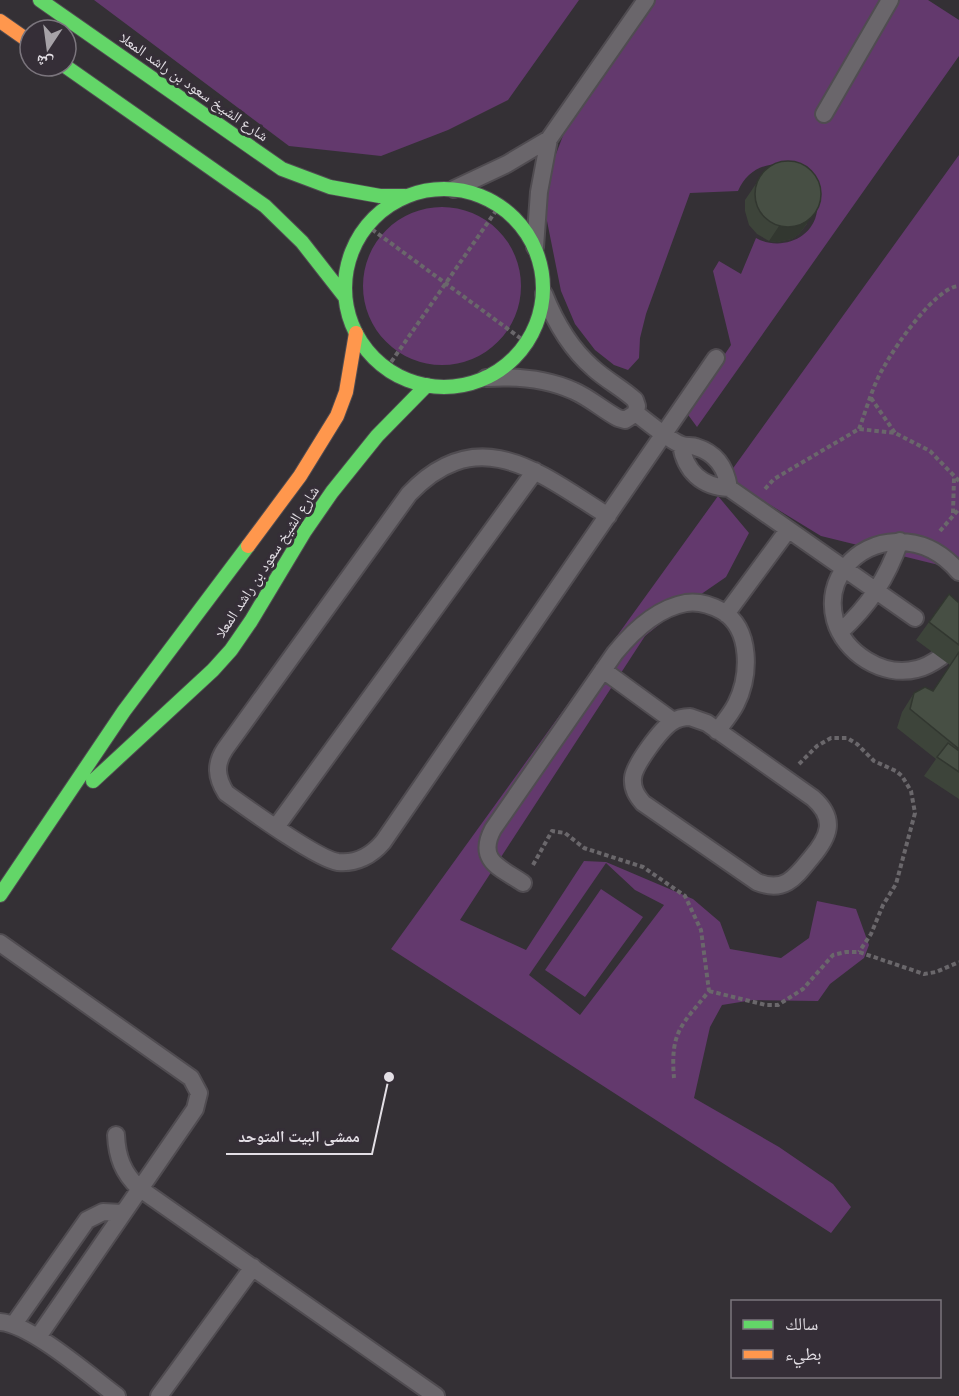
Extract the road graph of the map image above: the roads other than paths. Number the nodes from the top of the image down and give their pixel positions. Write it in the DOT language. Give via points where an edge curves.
graph roads {
  1 [pos="40,0"];
  2 [pos="646,0"];
  3 [pos="890,0"];
  4 [pos="0,21"];
  5 [pos="18,34"];
  6 [pos="78,76"];
  7 [pos="824,114"];
  8 [pos="549,139"];
  9 [pos="454,189"];
  10 [pos="405,196"];
  11 [pos="535,247"];
  12 [pos="543,294"];
  13 [pos="345,297"];
  14 [pos="356,333"];
  15 [pos="716,358"];
  16 [pos="486,378"];
  17 [pos="427,385"];
  18 [pos="636,413"];
  19 [pos="664,433"];
  20 [pos="681,445"];
  21 [pos="535,471"];
  22 [pos="729,488"];
  23 [pos="608,516"];
  24 [pos="788,530"];
  25 [pos="900,542"];
  26 [pos="844,568"];
  27 [pos="959,572"];
  28 [pos="876,593"];
  29 [pos="726,614"];
  30 [pos="915,618"];
  31 [pos="840,632"];
  32 [pos="941,657"];
  33 [pos="603,670"];
  34 [pos="673,721"];
  35 [pos="717,731"];
  36 [pos="70,793"];
  37 [pos="276,827"];
  38 [pos="523,883"];
  39 [pos="0,895"];
  40 [pos="0,943"];
  41 [pos="116,1135"];
  42 [pos="139,1188"];
  43 [pos="122,1213"];
  44 [pos="253,1267"];
  45 [pos="7,1323"];
  46 [pos="38,1337"];
  47 [pos="117,1396"];
  48 [pos="159,1396"];
  49 [pos="436,1396"];
  1 -- 10 [label="street, شارع الشيخ سعود بن راشد المعلا" via="282,169 330,187"];
  2 -- 8 [label="lane"];
  3 -- 7 [label="lane"];
  4 -- 5 [label="street"];
  6 -- 13 [label="street" via="265,206 302,242"];
  8 -- 9 [label="lane"];
  8 -- 11 [label="lane" via="539,192"];
  9 -- 10 [label="street" via="429,189"];
  9 -- 11 [label="street" via="501,206"];
  10 -- 13 [label="street" via="384,208 356,241 345,278"];
  11 -- 12 [label="street" via="544,278"];
  12 -- 16 [label="street" via="541,311 527,343"];
  12 -- 18 [label="lane" via="577,352 635,400"];
  13 -- 14 [label="street"];
  14 -- 17 [label="street" via="364,347 387,368"];
  14 -- 36 [label="street, شارع الشيخ سعود بن راشد المعلا" via="346,392 337,416 300,476 124,711"];
  15 -- 19 [label="lane"];
  16 -- 17 [label="street" via="467,384"];
  16 -- 18 [label="lane" via="508,376 553,383 618,418 625,420"];
  17 -- 36 [label="street, شارع الشيخ سعود بن راشد المعلا" via="395,416 334,489 230,652 114,764"];
  18 -- 19 [label="lane"];
  19 -- 20 [label="lane"];
  19 -- 23 [label="lane"];
  20 -- 22 [label="lane" via="696,477 711,486"];
  20 -- 22 [label="lane" via="714,456 722,465"];
  21 -- 23 [label="lane"];
  21 -- 37 [label="lane"];
  21 -- 37 [label="lane" via="491,457 460,460 432,473 409,494 220,757 218,776 226,793"];
  22 -- 24 [label="lane"];
  23 -- 37 [label="lane" via="377,849 359,859 338,862"];
  24 -- 26 [label="lane"];
  24 -- 29 [label="lane"];
  25 -- 26 [label="lane" via="874,545"];
  25 -- 27 [label="lane" via="934,550"];
  25 -- 28 [label="lane"];
  26 -- 28 [label="lane"];
  26 -- 31 [label="lane" via="833,600"];
  28 -- 30 [label="lane"];
  28 -- 31 [label="lane"];
  29 -- 33 [label="lane" via="702,603 676,605 629,636"];
  29 -- 35 [label="lane" via="743,641 745,671 736,704"];
  31 -- 32 [label="lane" via="860,655 887,669 917,669"];
  33 -- 34 [label="lane"];
  33 -- 38 [label="lane" via="487,841 491,860"];
  34 -- 35 [label="lane" via="699,718"];
  34 -- 35 [label="lane" via="635,768 634,791 643,803 750,878 765,885 784,885 821,846 828,829 825,811"];
  36 -- 39 [label="street, شارع الشيخ سعود بن راشد المعلا"];
  40 -- 42 [label="lane" via="184,1072 196,1085 199,1093 195,1109"];
  41 -- 42 [label="lane" via="120,1162"];
  42 -- 43 [label="lane"];
  42 -- 44 [label="lane"];
  43 -- 45 [label="lane" via="104,1212 87,1220"];
  43 -- 46 [label="lane"];
  44 -- 48 [label="lane"];
  44 -- 49 [label="lane"];
  45 -- 46 [label="lane"];
  46 -- 47 [label="lane"];
}
